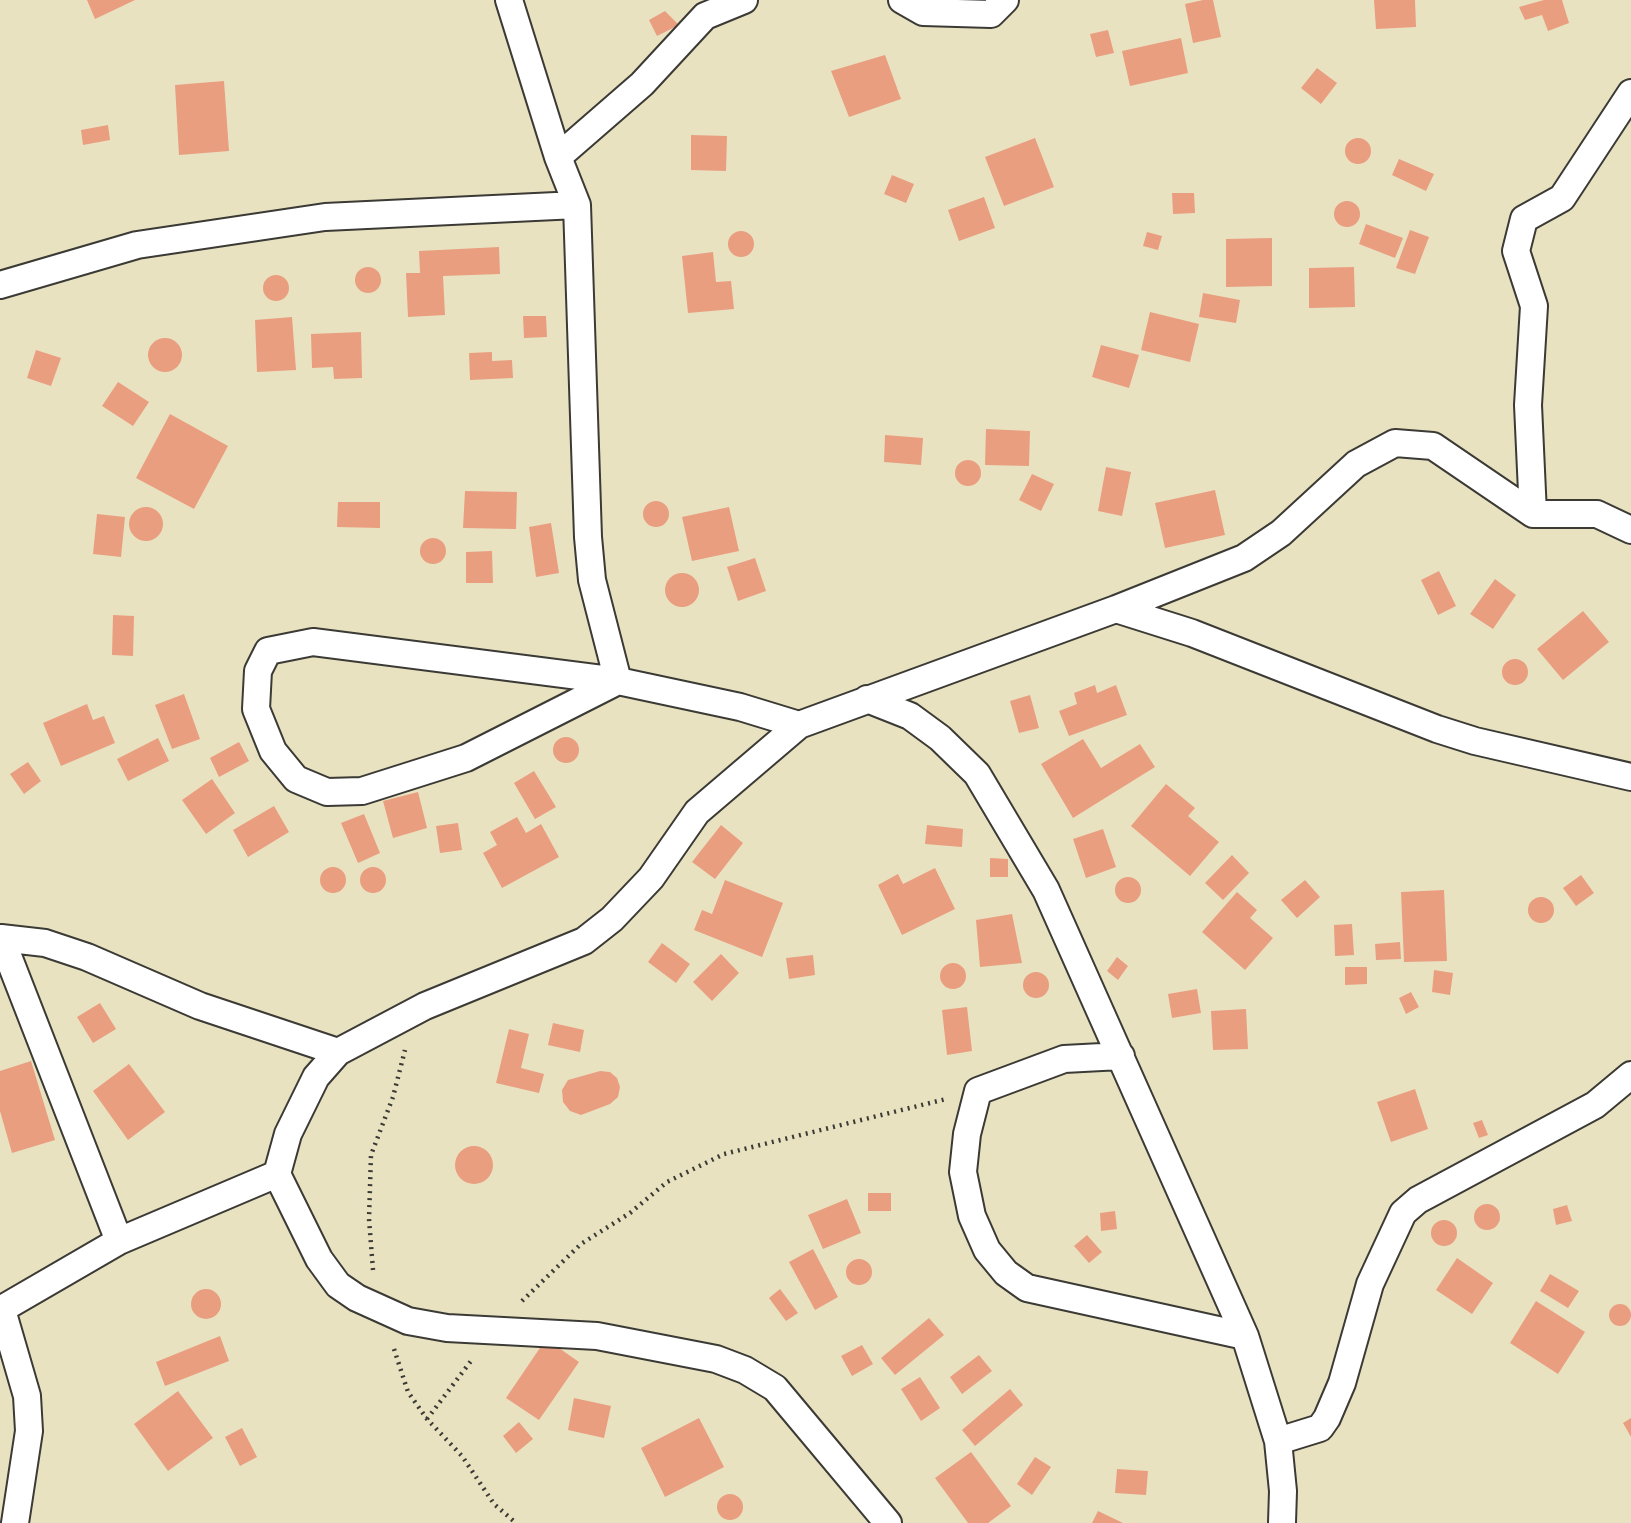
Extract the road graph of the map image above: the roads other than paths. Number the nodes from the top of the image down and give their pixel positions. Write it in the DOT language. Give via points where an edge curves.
graph roads {
  1 [pos="509,0"];
  2 [pos="744,0"];
  3 [pos="902,0"];
  4 [pos="1005,0"];
  5 [pos="1631,93"];
  6 [pos="558,157"];
  7 [pos="577,205"];
  8 [pos="0,285"];
  9 [pos="1533,514"];
  10 [pos="1631,530"];
  11 [pos="1116,609"];
  12 [pos="618,681"];
  13 [pos="867,699"];
  14 [pos="799,725"];
  15 [pos="1631,776"];
  16 [pos="338,1052"];
  17 [pos="1121,1056"];
  18 [pos="1631,1075"];
  19 [pos="277,1174"];
  20 [pos="119,1241"];
  21 [pos="1,1310"];
  22 [pos="1245,1336"];
  23 [pos="1278,1441"];
  24 [pos="15,1523"];
  25 [pos="888,1523"];
  26 [pos="1282,1523"];
  1 -- 6 [label="street"];
  2 -- 6 [label="street" via="705,16 642,84"];
  3 -- 4 [label="street" via="923,12 991,13"];
  5 -- 9 [label="street" via="1562,198 1524,219 1516,251 1534,306 1528,405"];
  6 -- 7 [label="street"];
  7 -- 8 [label="street" via="325,217 137,245"];
  7 -- 12 [label="street" via="588,537 592,580"];
  9 -- 10 [label="street" via="1597,514"];
  9 -- 11 [label="street" via="1433,446 1395,443 1356,464 1281,533 1244,558"];
  11 -- 13 [label="street"];
  11 -- 15 [label="street" via="1204,637 1437,729"];
  12 -- 12 [label="street" via="466,758 362,791 327,792 296,779 273,751 256,709 258,671 268,651 313,642"];
  12 -- 14 [label="street"];
  13 -- 14 [label="street"];
  13 -- 17 [label="street" via="910,716 940,737 977,774 1046,890"];
  14 -- 16 [label="street" via="697,812 651,878 584,941 425,1006"];
  16 -- 19 [label="street" via="316,1077 288,1134"];
  16 -- 20 [label="street" via="200,1006 88,957 45,943 1,938"];
  17 -- 22 [label="street"];
  17 -- 22 [label="street" via="1064,1059 978,1091 963,1172 972,1216 987,1250 1006,1273 1027,1288"];
  18 -- 23 [label="street" via="1595,1105 1418,1200 1403,1213 1370,1284 1346,1372 1327,1418 1320,1428"];
  19 -- 20 [label="street"];
  19 -- 25 [label="street" via="332,1277 376,1308 408,1321 447,1328 597,1336 716,1359 746,1370 775,1388"];
  20 -- 21 [label="street"];
  21 -- 24 [label="street" via="27,1396 29,1431"];
  22 -- 23 [label="street"];
  23 -- 26 [label="street"];
}
